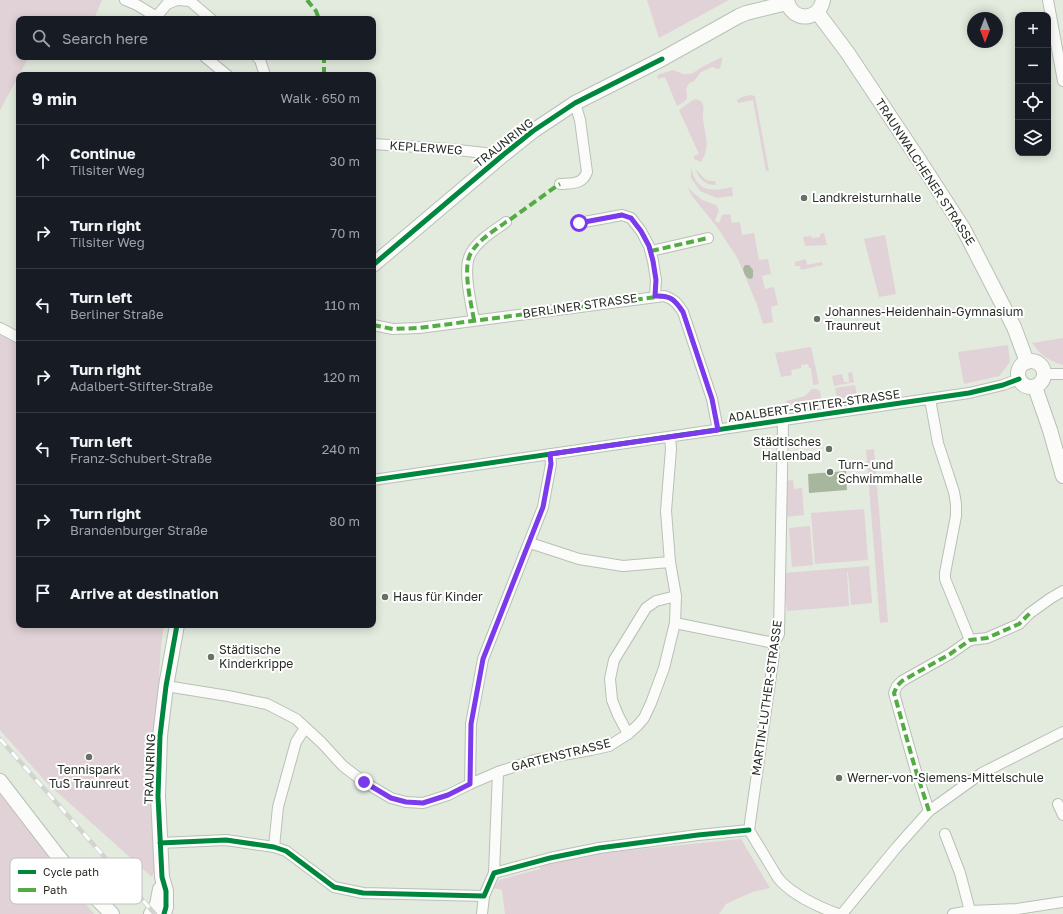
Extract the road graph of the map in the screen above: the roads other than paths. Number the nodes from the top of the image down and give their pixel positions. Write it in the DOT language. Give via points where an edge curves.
graph roads {
  1 [pos="125,0"];
  2 [pos="178,0"];
  3 [pos="1048,0"];
  4 [pos="787,2"];
  5 [pos="820,6"];
  6 [pos="155,16"];
  7 [pos="159,16"];
  8 [pos="208,16"];
  9 [pos="209,60"];
  10 [pos="260,60"];
  11 [pos="223,72"];
  12 [pos="264,72"];
  13 [pos="1063,81"];
  14 [pos="575,103"];
  15 [pos="376,144"];
  16 [pos="503,155"];
  17 [pos="560,184"];
  18 [pos="506,222"];
  19 [pos="579,223"];
  20 [pos="708,238"];
  21 [pos="651,251"];
  22 [pos="376,262"];
  23 [pos="655,296"];
  24 [pos="474,320"];
  25 [pos="376,326"];
  26 [pos="0,328"];
  27 [pos="16,336"];
  28 [pos="1027,362"];
  29 [pos="1044,374"];
  30 [pos="1063,374"];
  31 [pos="1019,379"];
  32 [pos="1035,387"];
  33 [pos="930,399"];
  34 [pos="783,420"];
  35 [pos="718,430"];
  36 [pos="670,437"];
  37 [pos="550,454"];
  38 [pos="1063,476"];
  39 [pos="376,480"];
  40 [pos="530,542"];
  41 [pos="670,562"];
  42 [pos="1063,591"];
  43 [pos="676,596"];
  44 [pos="675,623"];
  45 [pos="176,628"];
  46 [pos="970,640"];
  47 [pos="774,643"];
  48 [pos="166,686"];
  49 [pos="305,728"];
  50 [pos="1063,732"];
  51 [pos="628,734"];
  52 [pos="498,772"];
  53 [pos="0,781"];
  54 [pos="470,784"];
  55 [pos="1058,804"];
  56 [pos="929,811"];
  57 [pos="1063,815"];
  58 [pos="749,830"];
  59 [pos="945,834"];
  60 [pos="160,842"];
  61 [pos="274,847"];
  62 [pos="60,858"];
  63 [pos="494,873"];
  64 [pos="162,877"];
  65 [pos="484,896"];
  66 [pos="1063,902"];
  67 [pos="102,904"];
  68 [pos="970,911"];
  69 [pos="112,914"];
  70 [pos="152,914"];
  71 [pos="164,914"];
  72 [pos="482,914"];
  73 [pos="838,914"];
  74 [pos="842,914"];
  75 [pos="953,914"];
  1 -- 6 [label="street"];
  2 -- 7 [label="street" via="168,4"];
  2 -- 8 [label="street" via="190,1"];
  3 -- 13 [label="street"];
  4 -- 5 [label="street" via="790,10 800,16 814,14"];
  4 -- 14 [label="street, TRAUNRING" via="739,16"];
  5 -- 28 [label="street, TRAUNWALCHENER STRASSE" via="847,52 963,228 1014,327"];
  9 -- 11 [label="street"];
  10 -- 12 [label="street"];
  14 -- 16 [label="street, TRAUNRING"];
  14 -- 17 [label="street" via="580,120 587,172 582,180"];
  15 -- 16 [label="street, KEPLERWEG"];
  16 -- 22 [label="street, TRAUNRING"];
  18 -- 24 [label="street" via="480,241 469,257 467,272"];
  19 -- 21 [label="street" via="622,215 631,218"];
  20 -- 21 [label="street"];
  21 -- 23 [label="street" via="656,280"];
  23 -- 24 [label="street, BERLINER STRASSE"];
  23 -- 35 [label="street, BERLINER STRASSE" via="671,298 683,312 712,399"];
  24 -- 25 [label="street, BERLINER STRASSE" via="419,328"];
  26 -- 27 [label="street"];
  28 -- 29 [label="street" via="1038,364"];
  28 -- 31 [label="street" via="1020,367"];
  29 -- 30 [label="street"];
  29 -- 32 [label="street" via="1042,382"];
  31 -- 32 [label="street" via="1024,385"];
  31 -- 33 [label="street, ADALBERT-STIFTER-STRASSE" via="990,389"];
  32 -- 38 [label="street"];
  33 -- 34 [label="street, ADALBERT-STIFTER-STRASSE"];
  33 -- 46 [label="street" via="938,443 956,504 945,579"];
  34 -- 35 [label="street, ADALBERT-STIFTER-STRASSE"];
  34 -- 47 [label="street, MARTIN-LUTHER-STRASSE" via="778,634"];
  35 -- 36 [label="street, ADALBERT-STIFTER-STRASSE"];
  36 -- 37 [label="street, ADALBERT-STIFTER-STRASSE"];
  36 -- 41 [label="street, GARTENSTRASSE" via="666,511"];
  37 -- 39 [label="street, ADALBERT-STIFTER-STRASSE"];
  37 -- 40 [label="street" via="551,464 543,507"];
  40 -- 41 [label="street" via="579,559 623,566"];
  40 -- 54 [label="street" via="483,659 471,724"];
  41 -- 43 [label="street, GARTENSTRASSE"];
  42 -- 46 [label="street" via="1046,601 1019,624 987,638"];
  43 -- 44 [label="street, GARTENSTRASSE"];
  43 -- 51 [label="street, GARTENSTRASSE" via="656,601 646,608 614,660 610,679 612,700"];
  44 -- 47 [label="street"];
  44 -- 51 [label="street, GARTENSTRASSE" via="664,668 651,703 644,718"];
  45 -- 48 [label="street, TRAUNRING"];
  46 -- 56 [label="street" via="902,681 894,693"];
  47 -- 58 [label="street, MARTIN-LUTHER-STRASSE"];
  48 -- 49 [label="street" via="267,704 296,719"];
  48 -- 60 [label="street, TRAUNRING" via="160,736"];
  49 -- 54 [label="street" via="343,766 391,798 423,803"];
  49 -- 61 [label="street" via="296,742 278,807"];
  50 -- 56 [label="street" via="982,773"];
  51 -- 52 [label="street, GARTENSTRASSE" via="609,746 535,760"];
  52 -- 54 [label="street"];
  52 -- 63 [label="street, GARTENSTRASSE"];
  53 -- 62 [label="street"];
  55 -- 57 [label="street"];
  56 -- 74 [label="street"];
  58 -- 63 [label="street" via="600,848"];
  58 -- 73 [label="street" via="784,885 800,896"];
  59 -- 68 [label="street" via="960,873"];
  60 -- 61 [label="street" via="226,840"];
  60 -- 64 [label="street, TRAUNRING"];
  61 -- 65 [label="street" via="286,852 334,887 363,893"];
  63 -- 65 [label="street"];
  64 -- 70 [label="street, TRAUNRING" via="157,905"];
  64 -- 71 [label="street, TRAUNRING" via="166,891"];
  65 -- 72 [label="street"];
  66 -- 68 [label="street" via="1017,909"];
  67 -- 69 [label="street"];
  68 -- 75 [label="street"];
}
